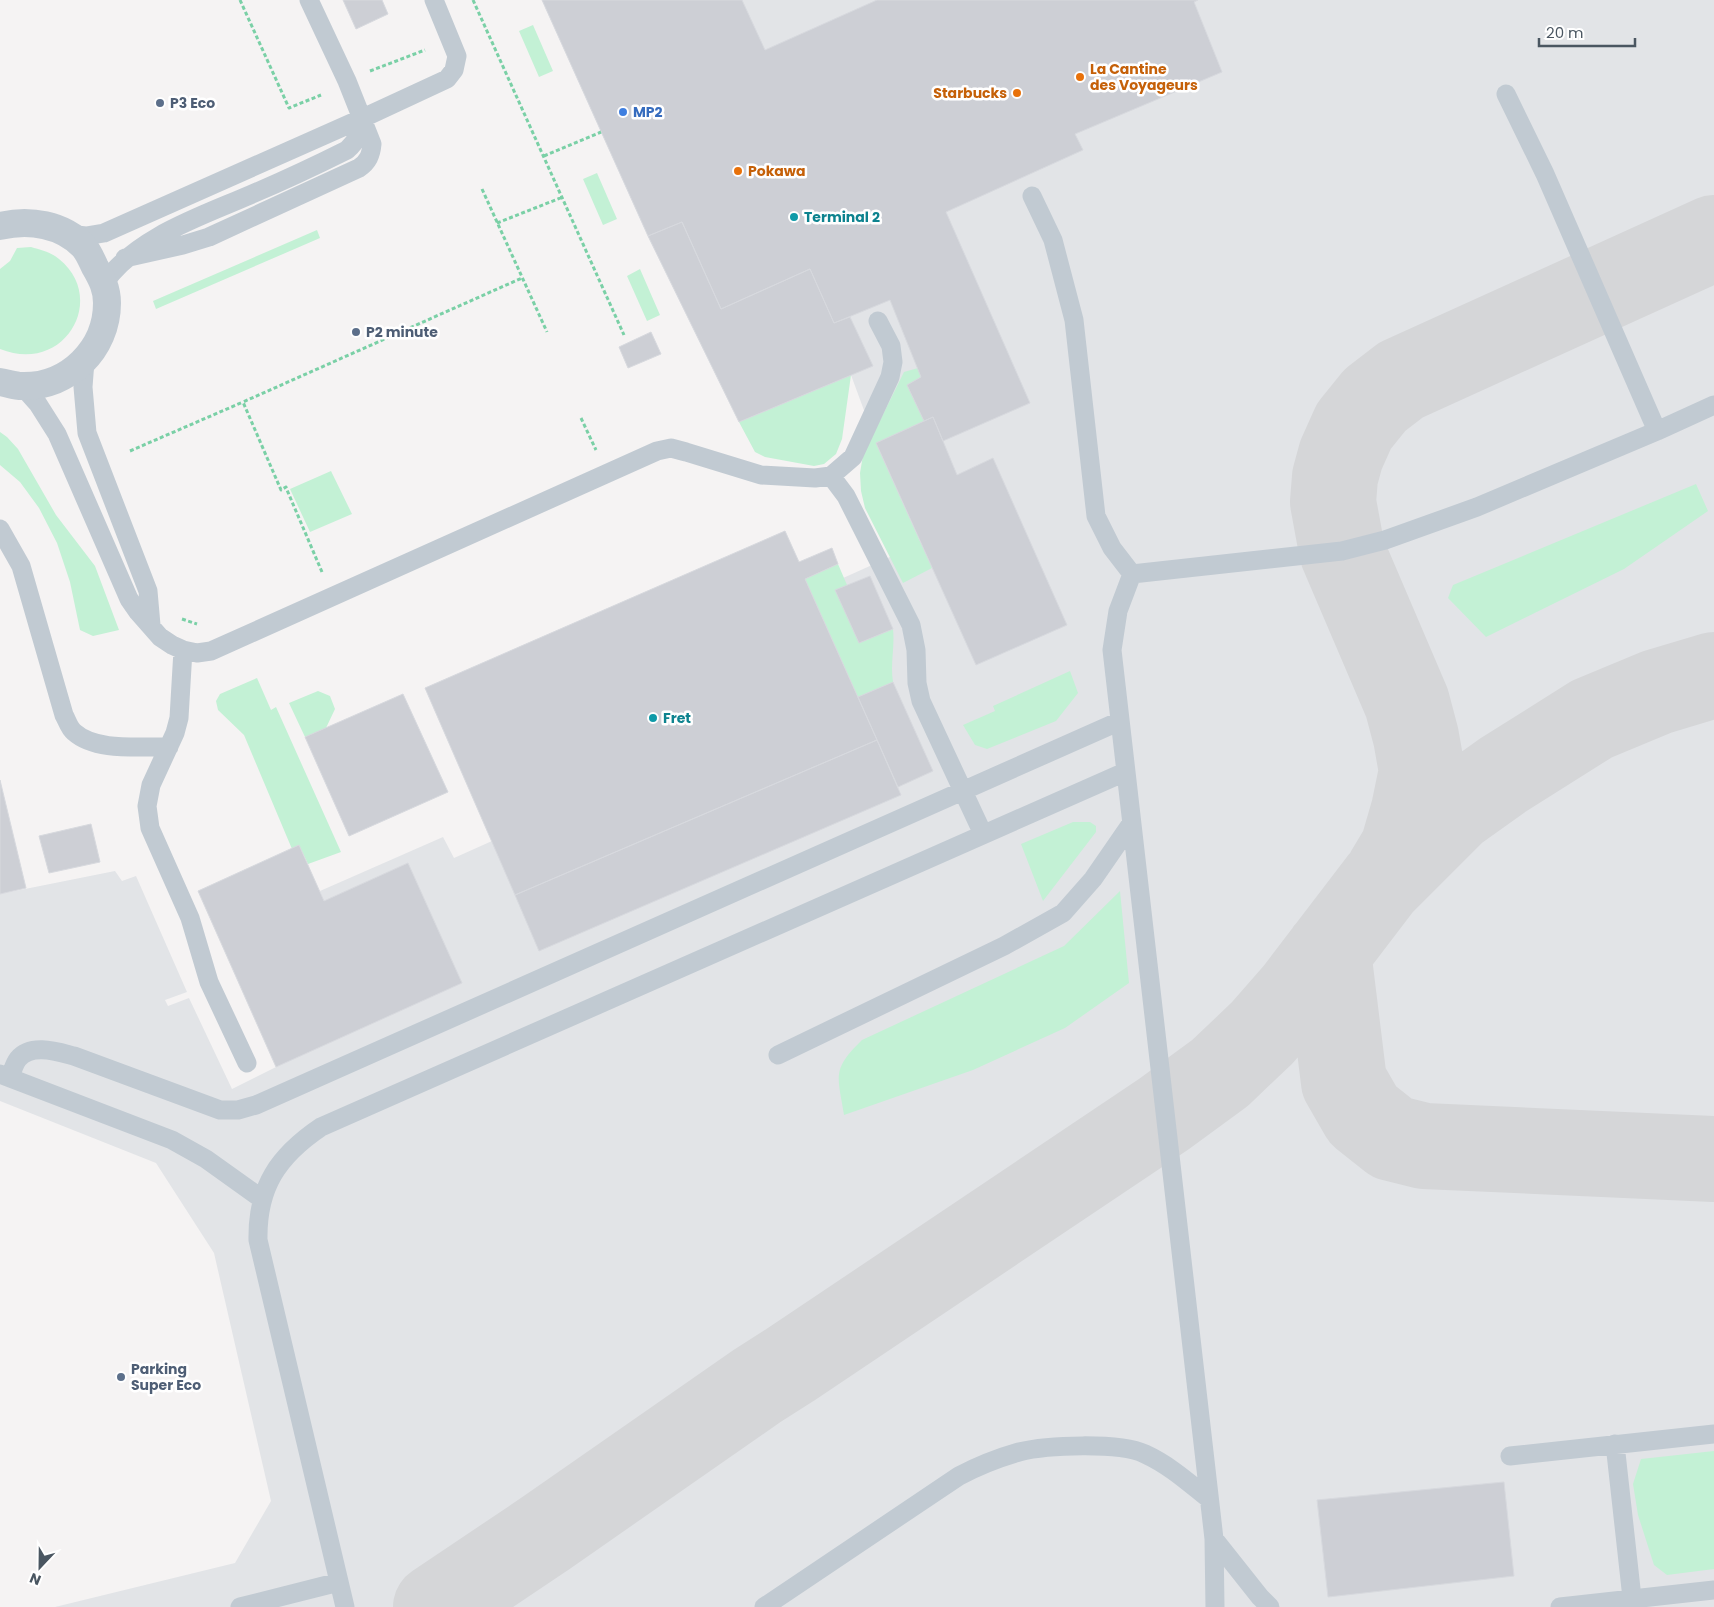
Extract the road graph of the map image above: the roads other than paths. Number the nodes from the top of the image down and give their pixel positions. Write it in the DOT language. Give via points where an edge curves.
graph roads {
  1 [pos="309,0"];
  2 [pos="434,0"];
  3 [pos="1506,94"];
  4 [pos="362,118"];
  5 [pos="1032,196"];
  6 [pos="0,226"];
  7 [pos="67,234"];
  8 [pos="104,283"];
  9 [pos="878,321"];
  10 [pos="85,361"];
  11 [pos="11,384"];
  12 [pos="1714,405"];
  13 [pos="1657,431"];
  14 [pos="831,476"];
  15 [pos="0,529"];
  16 [pos="1132,574"];
  17 [pos="151,625"];
  18 [pos="183,650"];
  19 [pos="1120,721"];
  20 [pos="169,747"];
  21 [pos="1125,772"];
  22 [pos="963,791"];
  23 [pos="1131,824"];
  24 [pos="983,834"];
  25 [pos="778,1056"];
  26 [pos="247,1063"];
  27 [pos="5,1076"];
  28 [pos="262,1199"];
  29 [pos="1714,1434"];
  30 [pos="1615,1444"];
  31 [pos="1510,1456"];
  32 [pos="1208,1498"];
  33 [pos="1214,1539"];
  34 [pos="339,1582"];
  35 [pos="1714,1590"];
  36 [pos="1632,1604"];
  37 [pos="240,1607"];
  38 [pos="345,1607"];
  39 [pos="764,1607"];
  40 [pos="1215,1607"];
  41 [pos="1270,1607"];
  42 [pos="1560,1607"];
  1 -- 4 [label="lane"];
  2 -- 4 [label="lane" via="457,56 454,70 447,79"];
  3 -- 13 [label="lane" via="1545,174"];
  4 -- 7 [label="lane" via="104,233 86,236"];
  4 -- 8 [label="lane" via="360,134 347,150 160,236 125,258"];
  5 -- 16 [label="lane" via="1053,240 1074,320 1096,516 1112,548"];
  6 -- 7 [label="street" via="25,222 47,225"];
  7 -- 8 [label="street" via="84,248"];
  8 -- 10 [label="street" via="106,320 96,346"];
  9 -- 14 [label="lane" via="890,346 890,377 853,457"];
  10 -- 11 [label="street" via="62,378 42,384"];
  10 -- 17 [label="lane" via="83,387 87,433 148,591"];
  11 -- 17 [label="lane" via="38,404 56,434 129,599"];
  12 -- 13 [label="lane"];
  13 -- 16 [label="lane" via="1477,507 1385,540 1342,551"];
  14 -- 18 [label="lane" via="761,475 671,448 657,451 211,651"];
  14 -- 22 [label="lane" via="846,496 911,625 921,701"];
  15 -- 20 [label="lane" via="21,566 64,715 72,730 99,745"];
  16 -- 19 [label="lane" via="1118,611 1112,650"];
  17 -- 18 [label="lane" via="160,637"];
  18 -- 20 [label="lane" via="179,718"];
  19 -- 21 [label="lane"];
  19 -- 22 [label="lane"];
  20 -- 26 [label="lane" via="151,785 147,806 150,828 190,918 209,982"];
  21 -- 23 [label="lane"];
  21 -- 24 [label="lane"];
  22 -- 24 [label="lane"];
  22 -- 27 [label="lane" via="256,1105 220,1110 50,1050 30,1051 18,1059"];
  23 -- 25 [label="lane" via="1093,879 1063,914"];
  23 -- 32 [label="lane"];
  24 -- 28 [label="lane" via="321,1127 304,1139 274,1170"];
  27 -- 28 [label="lane" via="172,1140 206,1159"];
  28 -- 34 [label="lane" via="258,1240"];
  29 -- 30 [label="lane"];
  30 -- 31 [label="lane"];
  30 -- 36 [label="lane"];
  32 -- 33 [label="lane"];
  32 -- 39 [label="lane" via="1172,1468 1136,1451 1077,1446 1021,1452 958,1476"];
  33 -- 40 [label="lane"];
  33 -- 41 [label="lane"];
  34 -- 37 [label="lane"];
  34 -- 38 [label="lane"];
  35 -- 36 [label="lane"];
  36 -- 42 [label="lane"];
}
